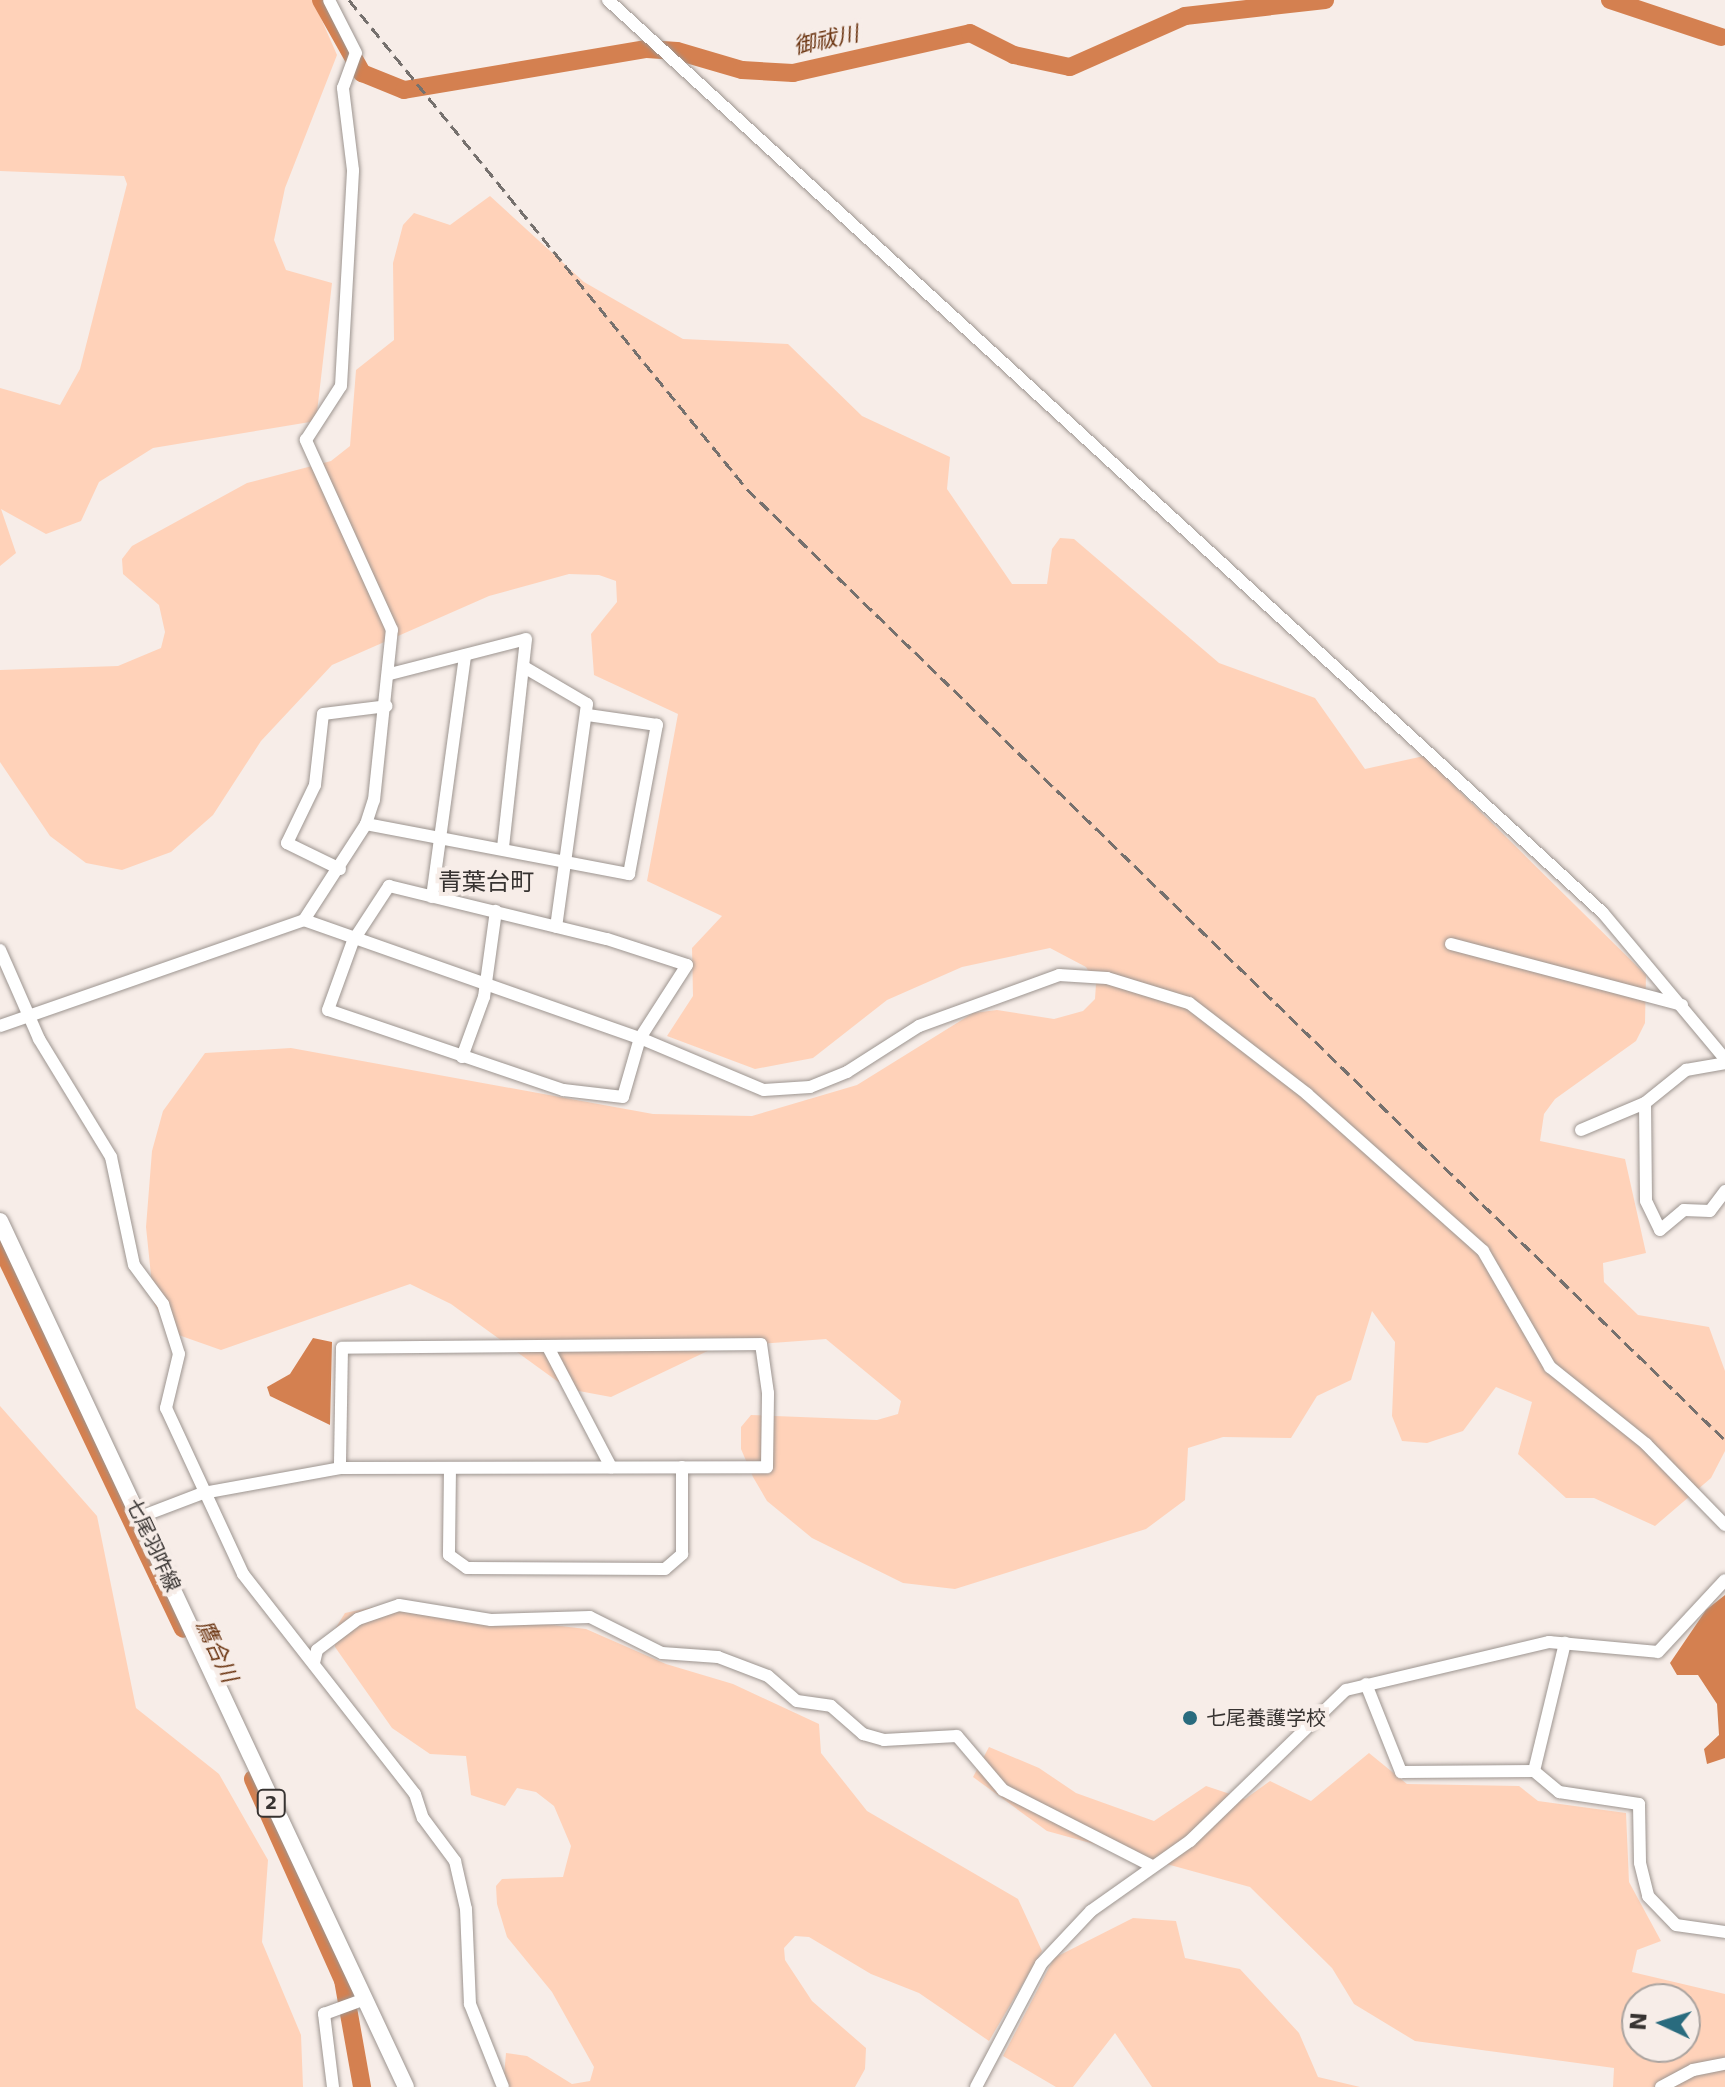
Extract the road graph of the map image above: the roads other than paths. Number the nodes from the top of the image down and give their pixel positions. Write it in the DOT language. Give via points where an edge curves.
graph roads {
  1 [pos="329,0"];
  2 [pos="608,0"];
  3 [pos="465,655"];
  4 [pos="524,667"];
  5 [pos="390,674"];
  6 [pos="387,706"];
  7 [pos="588,715"];
  8 [pos="366,824"];
  9 [pos="442,836"];
  10 [pos="503,849"];
  11 [pos="565,862"];
  12 [pos="340,869"];
  13 [pos="432,897"];
  14 [pos="496,911"];
  15 [pos="304,920"];
  16 [pos="556,927"];
  17 [pos="353,941"];
  18 [pos="1451,944"];
  19 [pos="0,950"];
  20 [pos="486,986"];
  21 [pos="1682,1005"];
  22 [pos="28,1016"];
  23 [pos="0,1026"];
  24 [pos="640,1038"];
  25 [pos="462,1057"];
  26 [pos="1725,1061"];
  27 [pos="1645,1103"];
  28 [pos="1581,1130"];
  29 [pos="1725,1191"];
  30 [pos="0,1221"];
  31 [pos="548,1347"];
  32 [pos="611,1467"];
  33 [pos="682,1467"];
  34 [pos="340,1468"];
  35 [pos="450,1468"];
  36 [pos="203,1493"];
  37 [pos="140,1517"];
  38 [pos="1725,1525"];
  39 [pos="1725,1580"];
  40 [pos="1565,1643"];
  41 [pos="314,1663"];
  42 [pos="1366,1684"];
  43 [pos="1534,1771"];
  44 [pos="1152,1866"];
  45 [pos="1725,1932"];
  46 [pos="364,1999"];
  47 [pos="1725,2064"];
  48 [pos="333,2087"];
  49 [pos="406,2087"];
  50 [pos="503,2087"];
  51 [pos="976,2087"];
  52 [pos="1661,2087"];
  1 -- 5 [label="street" via="354,65 343,88 353,170 341,386 306,440 392,630"];
  2 -- 21 [label="street" via="1301,640 1534,847 1603,913"];
  3 -- 4 [label="street" via="526,639"];
  3 -- 5 [label="street"];
  3 -- 9 [label="street"];
  4 -- 7 [label="street" via="585,699"];
  4 -- 10 [label="street"];
  5 -- 6 [label="street"];
  6 -- 8 [label="street"];
  6 -- 12 [label="street" via="323,714 315,785 287,843"];
  7 -- 11 [label="street"];
  7 -- 11 [label="street" via="657,725 629,874"];
  8 -- 9 [label="street"];
  8 -- 12 [label="street"];
  9 -- 10 [label="street"];
  9 -- 13 [label="street"];
  10 -- 11 [label="street"];
  11 -- 16 [label="street"];
  12 -- 15 [label="street"];
  13 -- 14 [label="street"];
  13 -- 17 [label="street" via="389,886"];
  14 -- 16 [label="street"];
  14 -- 20 [label="street"];
  15 -- 17 [label="street"];
  15 -- 22 [label="street"];
  16 -- 24 [label="street" via="687,965"];
  17 -- 20 [label="street"];
  17 -- 25 [label="street" via="328,1010"];
  18 -- 21 [label="street"];
  19 -- 22 [label="street"];
  20 -- 24 [label="street"];
  20 -- 25 [label="street"];
  21 -- 26 [label="street"];
  22 -- 23 [label="street"];
  22 -- 36 [label="street" via="111,1157 134,1265 163,1304 179,1354 165,1403"];
  24 -- 25 [label="street" via="623,1097 563,1090"];
  24 -- 38 [label="street" via="764,1090 788,1092 847,1072 941,1016 1059,975 1107,978 1189,1003 1295,1084 1483,1251 1550,1367 1646,1444"];
  26 -- 27 [label="street" via="1686,1070"];
  27 -- 28 [label="street"];
  27 -- 29 [label="street" via="1646,1201 1660,1230 1684,1210 1710,1211"];
  30 -- 37 [label="main road, 七尾羽咋線 / 2"];
  31 -- 32 [label="street"];
  31 -- 33 [label="street" via="761,1344 768,1393 767,1467"];
  31 -- 34 [label="street" via="342,1348"];
  32 -- 33 [label="street"];
  32 -- 35 [label="street"];
  33 -- 35 [label="street" via="682,1554 665,1569 467,1568 449,1555"];
  34 -- 35 [label="street"];
  34 -- 36 [label="street"];
  36 -- 37 [label="street"];
  36 -- 41 [label="street" via="243,1574"];
  37 -- 46 [label="main road, 七尾羽咋線 / 2"];
  39 -- 40 [label="street" via="1658,1652"];
  40 -- 42 [label="street" via="1516,1646"];
  40 -- 43 [label="street"];
  41 -- 44 [label="street" via="317,1650 358,1619 399,1605 475,1619 590,1617 662,1653 718,1657 768,1676 797,1701 831,1706 863,1734 884,1740 957,1736 1003,1790"];
  41 -- 50 [label="street" via="415,1794 423,1818 455,1861 466,1909 470,2004"];
  42 -- 43 [label="street" via="1401,1772"];
  42 -- 44 [label="street" via="1330,1702 1190,1841"];
  43 -- 45 [label="street" via="1559,1792 1639,1804 1640,1863 1648,1896 1676,1925"];
  44 -- 51 [label="street" via="1091,1911 1041,1964"];
  46 -- 48 [label="street" via="324,2014"];
  46 -- 49 [label="main road, 七尾羽咋線 / 2"];
  47 -- 52 [label="street" via="1693,2070"];
}
